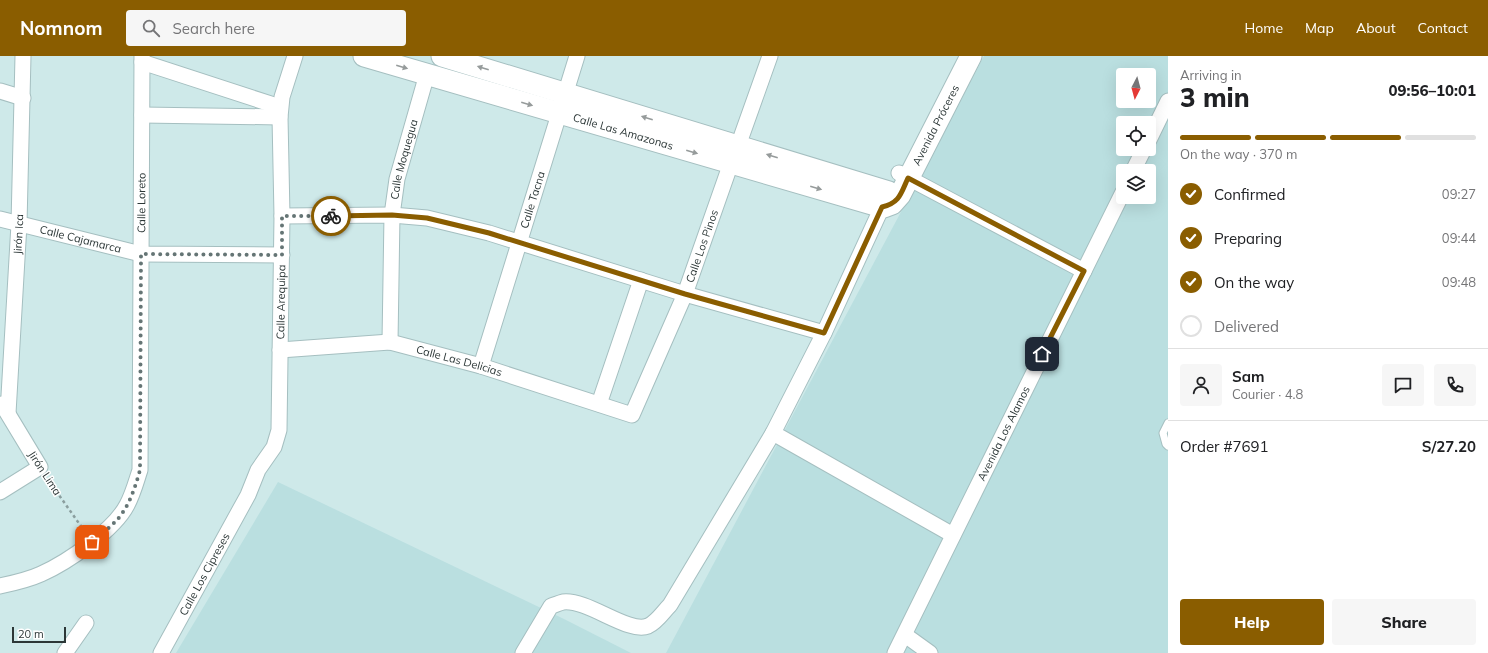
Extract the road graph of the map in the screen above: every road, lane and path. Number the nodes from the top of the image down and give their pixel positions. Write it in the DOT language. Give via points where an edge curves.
graph roads {
  1 [pos="23,56"];
  2 [pos="295,56"];
  3 [pos="364,56"];
  4 [pos="442,56"];
  5 [pos="577,56"];
  6 [pos="770,56"];
  7 [pos="956,56"];
  8 [pos="971,56"];
  9 [pos="142,59"];
  10 [pos="427,74"];
  11 [pos="0,91"];
  12 [pos="566,94"];
  13 [pos="23,98"];
  14 [pos="1168,102"];
  15 [pos="280,112"];
  16 [pos="560,113"];
  17 [pos="142,116"];
  18 [pos="1156,126"];
  19 [pos="734,155"];
  20 [pos="904,176"];
  21 [pos="886,200"];
  22 [pos="1117,204"];
  23 [pos="392,215"];
  24 [pos="282,216"];
  25 [pos="0,219"];
  26 [pos="19,224"];
  27 [pos="520,242"];
  28 [pos="141,254"];
  29 [pos="282,255"];
  30 [pos="1084,271"];
  31 [pos="641,280"];
  32 [pos="685,294"];
  33 [pos="824,333"];
  34 [pos="390,342"];
  35 [pos="280,350"];
  36 [pos="481,366"];
  37 [pos="599,404"];
  38 [pos="4,407"];
  39 [pos="632,415"];
  40 [pos="1168,423"];
  41 [pos="773,433"];
  42 [pos="1168,446"];
  43 [pos="40,467"];
  44 [pos="0,492"];
  45 [pos="248,495"];
  46 [pos="953,534"];
  47 [pos="92,542"];
  48 [pos="0,586"];
  49 [pos="86,623"];
  50 [pos="905,635"];
  51 [pos="65,653"];
  52 [pos="161,653"];
  53 [pos="523,653"];
  54 [pos="895,653"];
  55 [pos="930,653"];
  1 -- 13 [label="street, Jirón Ica"];
  2 -- 15 [label="street, Calle Arequipa"];
  3 -- 10 [label="street, Calle Las Amazonas, one-way"];
  12 -- 4 [label="street, Calle Las Amazonas, one-way"];
  5 -- 12 [label="street, Calle Tacna"];
  6 -- 19 [label="street, Calle Los Pinos"];
  7 -- 20 [label="street, Avenida Próceres"];
  8 -- 20 [label="street, Avenida Próceres"];
  9 -- 15 [label="street"];
  9 -- 17 [label="street, Calle Loreto"];
  10 -- 16 [label="street, Calle Las Amazonas, one-way"];
  10 -- 23 [label="street, Calle Moquegua" via="397,179"];
  11 -- 13 [label="street"];
  12 -- 16 [label="street, Calle Tacna"];
  19 -- 12 [label="street, Calle Las Amazonas, one-way"];
  13 -- 26 [label="street, Jirón Ica"];
  14 -- 18 [label="street"];
  15 -- 17 [label="street"];
  15 -- 24 [label="street, Calle Arequipa"];
  16 -- 19 [label="street, Calle Las Amazonas, one-way"];
  16 -- 27 [label="street, Calle Tacna"];
  17 -- 28 [label="street, Calle Loreto"];
  19 -- 21 [label="street, Calle Las Amazonas"];
  19 -- 32 [label="street, Calle Los Pinos"];
  20 -- 21 [label="street, Avenida Próceres" via="900,195 892,204"];
  20 -- 30 [label="street"];
  21 -- 33 [label="street"];
  22 -- 30 [label="street, Avenida Los Alamos"];
  23 -- 24 [label="street"];
  23 -- 27 [label="street" via="427,218"];
  23 -- 34 [label="street, Calle Moquegua"];
  24 -- 29 [label="street, Calle Arequipa"];
  25 -- 26 [label="street, Calle Cajamarca"];
  26 -- 28 [label="street, Calle Cajamarca"];
  26 -- 38 [label="street, Jirón Ica"];
  27 -- 31 [label="street"];
  27 -- 36 [label="street, Calle Tacna"];
  28 -- 29 [label="street, Calle Cajamarca"];
  28 -- 47 [label="street, Calle Loreto" via="140,470 127,506 117,520"];
  29 -- 35 [label="street, Calle Arequipa"];
  30 -- 46 [label="street, Avenida Los Alamos"];
  31 -- 32 [label="street"];
  31 -- 37 [label="street"];
  32 -- 33 [label="street"];
  32 -- 39 [label="street, Calle Los Pinos"];
  33 -- 41 [label="street"];
  34 -- 35 [label="street, Calle Las Delicias"];
  34 -- 36 [label="street, Calle Las Delicias"];
  35 -- 45 [label="street, Calle Arequipa" via="279,430 274,447 258,470"];
  36 -- 37 [label="street, Calle Las Delicias"];
  37 -- 39 [label="street, Calle Las Delicias"];
  38 -- 43 [label="street, Jirón Lima"];
  40 -- 42 [label="lane" via="1163,433"];
  41 -- 46 [label="street"];
  41 -- 53 [label="street" via="670,604 656,621 636,627 580,604 564,602 551,606"];
  43 -- 44 [label="street"];
  43 -- 47 [label="path, Jirón Lima"];
  45 -- 52 [label="street, Calle Los Cipreses"];
  46 -- 50 [label="street, Avenida Los Alamos"];
  47 -- 48 [label="street, Calle Loreto" via="43,573"];
  49 -- 51 [label="street"];
  50 -- 54 [label="street, Avenida Los Alamos"];
  50 -- 55 [label="street"];
}
